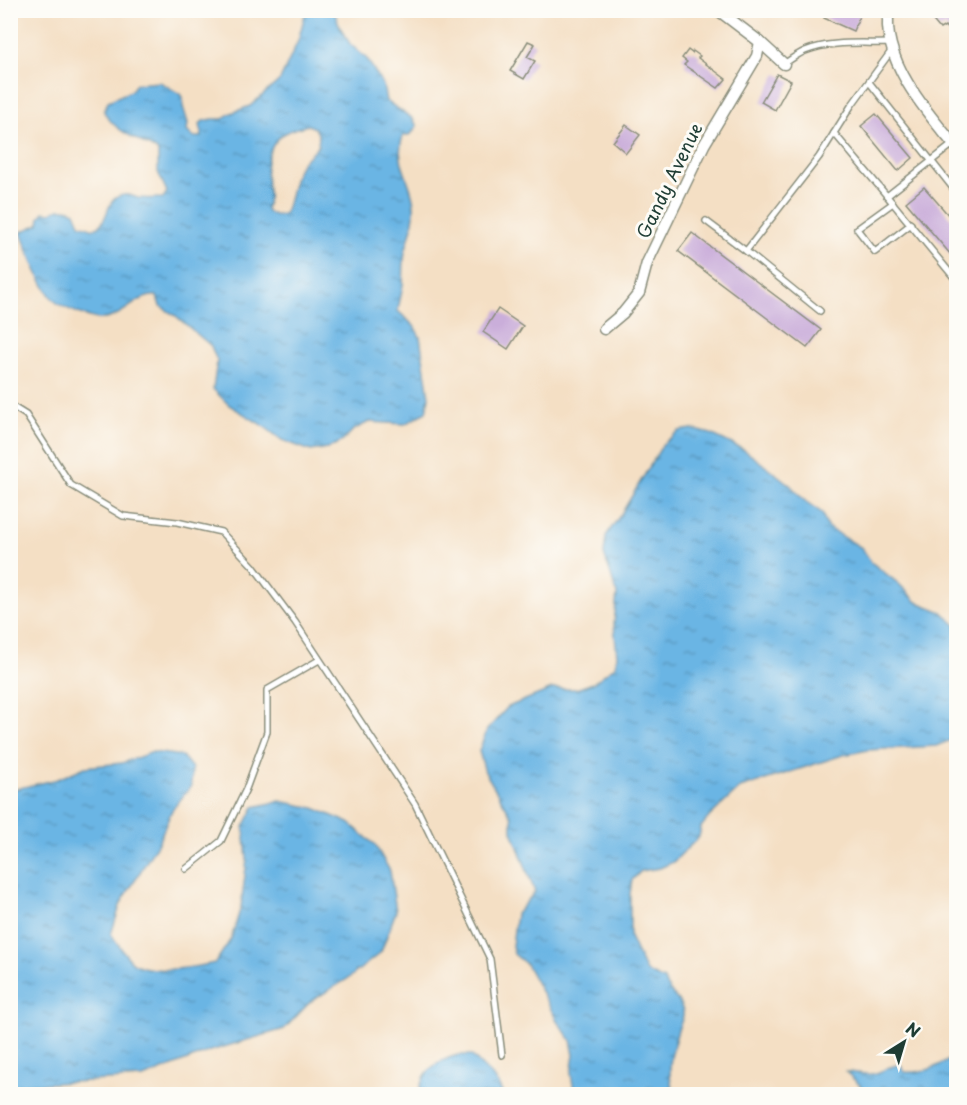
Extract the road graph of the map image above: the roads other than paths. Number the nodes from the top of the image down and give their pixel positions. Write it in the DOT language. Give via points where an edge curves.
graph roads {
  1 [pos="718,10"];
  2 [pos="889,10"];
  3 [pos="760,42"];
  4 [pos="892,46"];
  5 [pos="784,64"];
  6 [pos="869,82"];
  7 [pos="834,133"];
  8 [pos="955,145"];
  9 [pos="931,161"];
  10 [pos="957,192"];
  11 [pos="887,196"];
  12 [pos="893,203"];
  13 [pos="706,221"];
  14 [pos="910,224"];
  15 [pos="746,251"];
  16 [pos="957,280"];
  17 [pos="820,311"];
  18 [pos="604,329"];
  19 [pos="10,405"];
  20 [pos="318,660"];
  21 [pos="186,869"];
  22 [pos="502,1055"];
  1 -- 3 [label="street"];
  2 -- 4 [label="street"];
  3 -- 5 [label="street"];
  3 -- 18 [label="street, Gandy Avenue" via="757,56 704,145 647,263 639,292"];
  4 -- 5 [label="lane" via="834,44 803,51"];
  4 -- 6 [label="lane"];
  4 -- 8 [label="street" via="927,113"];
  6 -- 7 [label="lane"];
  6 -- 9 [label="lane"];
  7 -- 11 [label="lane"];
  7 -- 15 [label="lane"];
  8 -- 9 [label="lane"];
  9 -- 10 [label="lane"];
  9 -- 11 [label="lane"];
  11 -- 12 [label="lane"];
  12 -- 14 [label="lane"];
  12 -- 14 [label="lane" via="857,229 875,252"];
  13 -- 15 [label="lane"];
  14 -- 16 [label="lane"];
  15 -- 17 [label="lane"];
  19 -- 20 [label="lane" via="26,416 71,485 123,516 221,532 253,566"];
  20 -- 21 [label="lane" via="267,690 267,732 246,789 221,841"];
  20 -- 22 [label="lane" via="415,804 490,959"];
}
